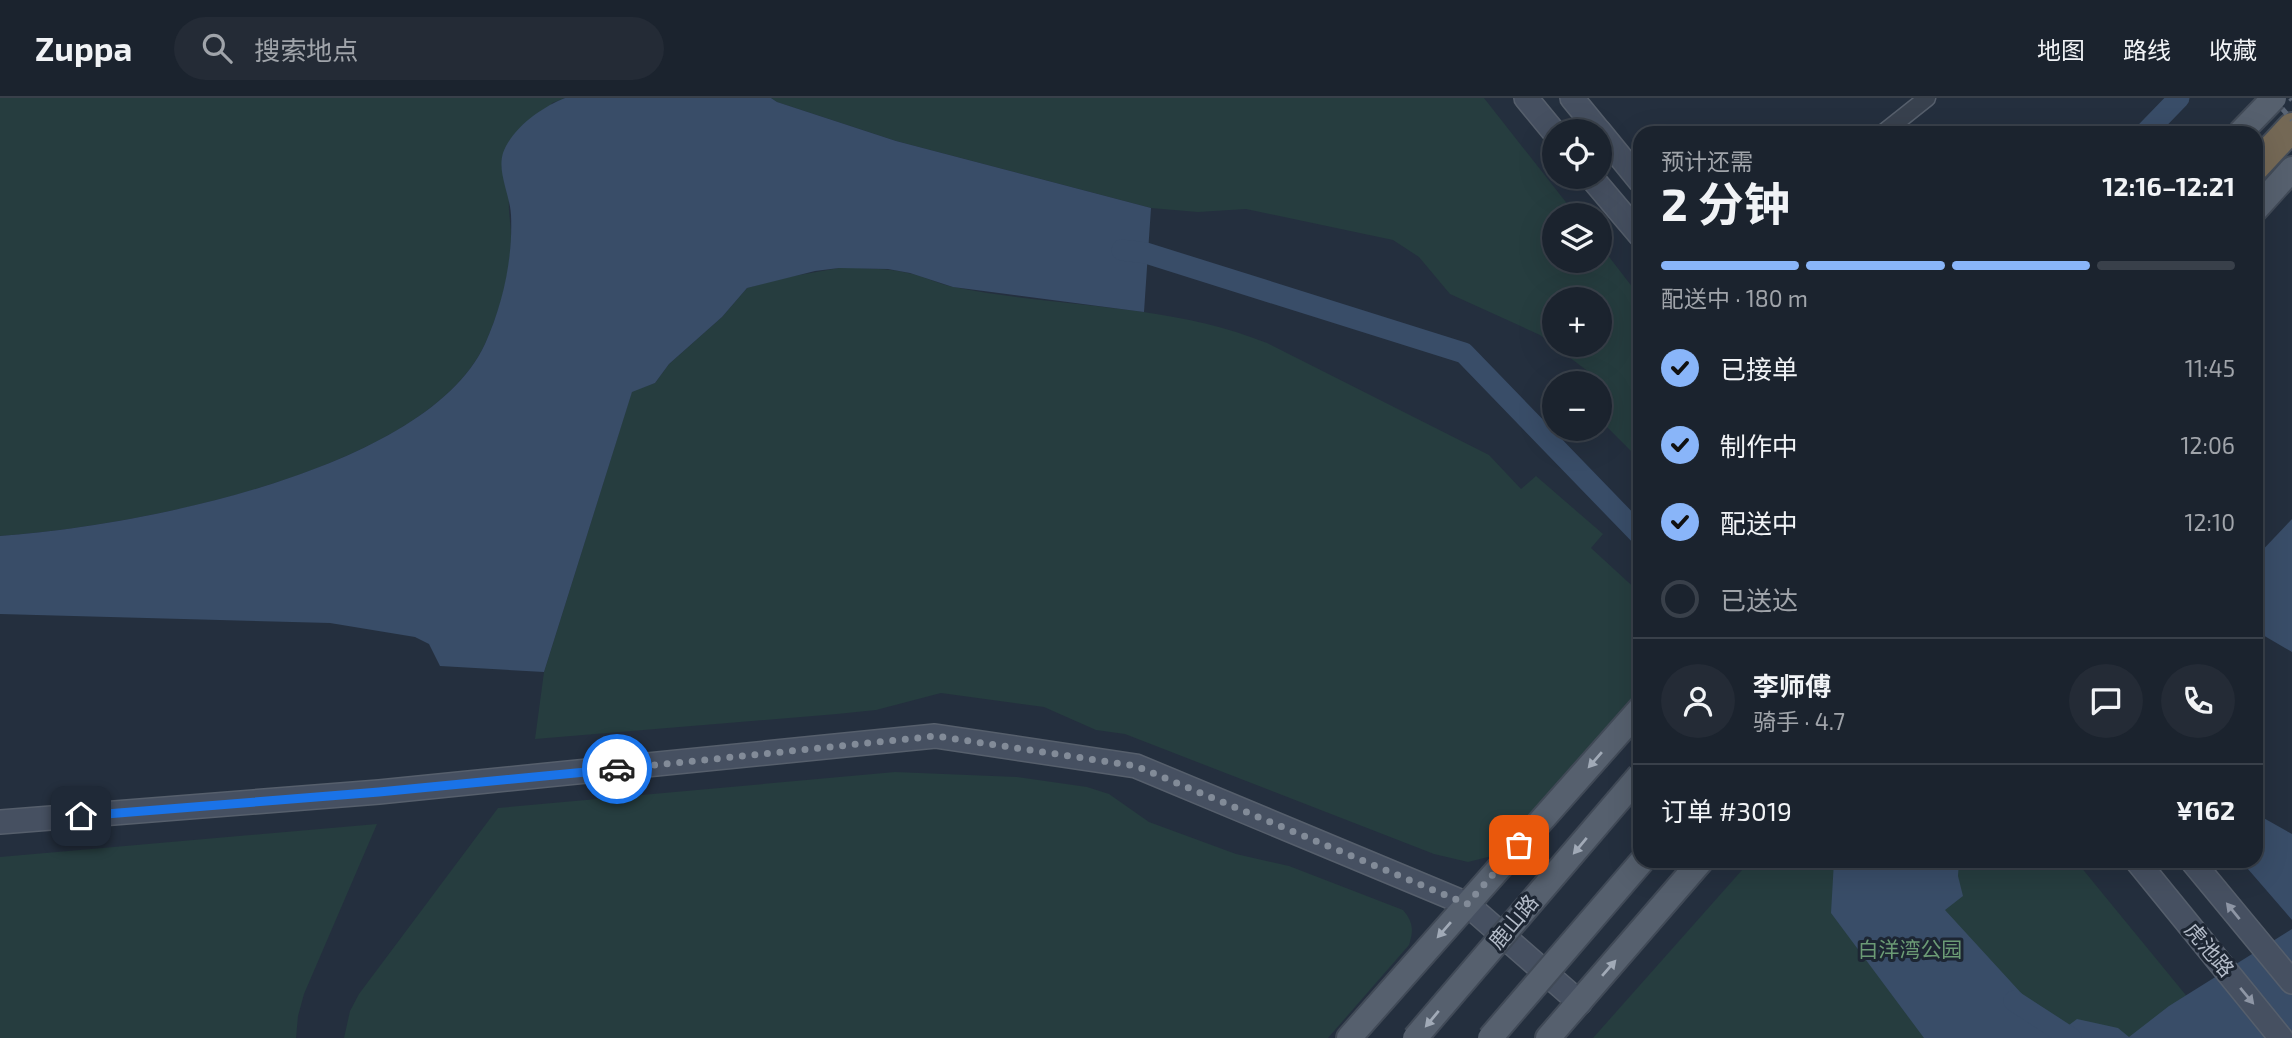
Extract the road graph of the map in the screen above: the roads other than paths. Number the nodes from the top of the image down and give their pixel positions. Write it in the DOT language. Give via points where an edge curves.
graph roads {
  1 [pos="1526,98"];
  2 [pos="1572,98"];
  3 [pos="1927,98"];
  4 [pos="2274,98"];
  5 [pos="1543,119"];
  6 [pos="1589,119"];
  7 [pos="1892,126"];
  8 [pos="2247,126"];
  9 [pos="2292,127"];
  10 [pos="1612,148"];
  11 [pos="2263,158"];
  12 [pos="2292,169"];
  13 [pos="1633,173"];
  14 [pos="1601,189"];
  15 [pos="2263,201"];
  16 [pos="1633,227"];
  17 [pos="1633,717"];
  18 [pos="1633,783"];
  19 [pos="0,822"];
  20 [pos="1636,868"];
  21 [pos="1695,868"];
  22 [pos="2142,868"];
  23 [pos="2198,868"];
  24 [pos="1467,904"];
  25 [pos="2292,982"];
  26 [pos="1580,1003"];
  27 [pos="1349,1038"];
  28 [pos="1415,1038"];
  29 [pos="1490,1038"];
  30 [pos="1548,1038"];
  31 [pos="2281,1038"];
  1 -- 5 [label="street"];
  2 -- 6 [label="street"];
  3 -- 7 [label="street"];
  4 -- 8 [label="main road, bridge"];
  9 -- 11 [label="highway"];
  10 -- 13 [label="street"];
  12 -- 15 [label="main road"];
  14 -- 16 [label="street"];
  17 -- 24 [label="main road, one-way"];
  18 -- 28 [label="main road, 鹿山路, one-way, bridge"];
  19 -- 24 [label="street" via="525,779 936,736 1136,766"];
  20 -- 29 [label="main road, bridge"];
  26 -- 21 [label="main road, one-way"];
  22 -- 31 [label="street, 虎池路, one-way"];
  25 -- 23 [label="street, 虎池路, one-way"];
  24 -- 26 [label="street"];
  24 -- 27 [label="main road, one-way"];
  26 -- 30 [label="main road"];
}
